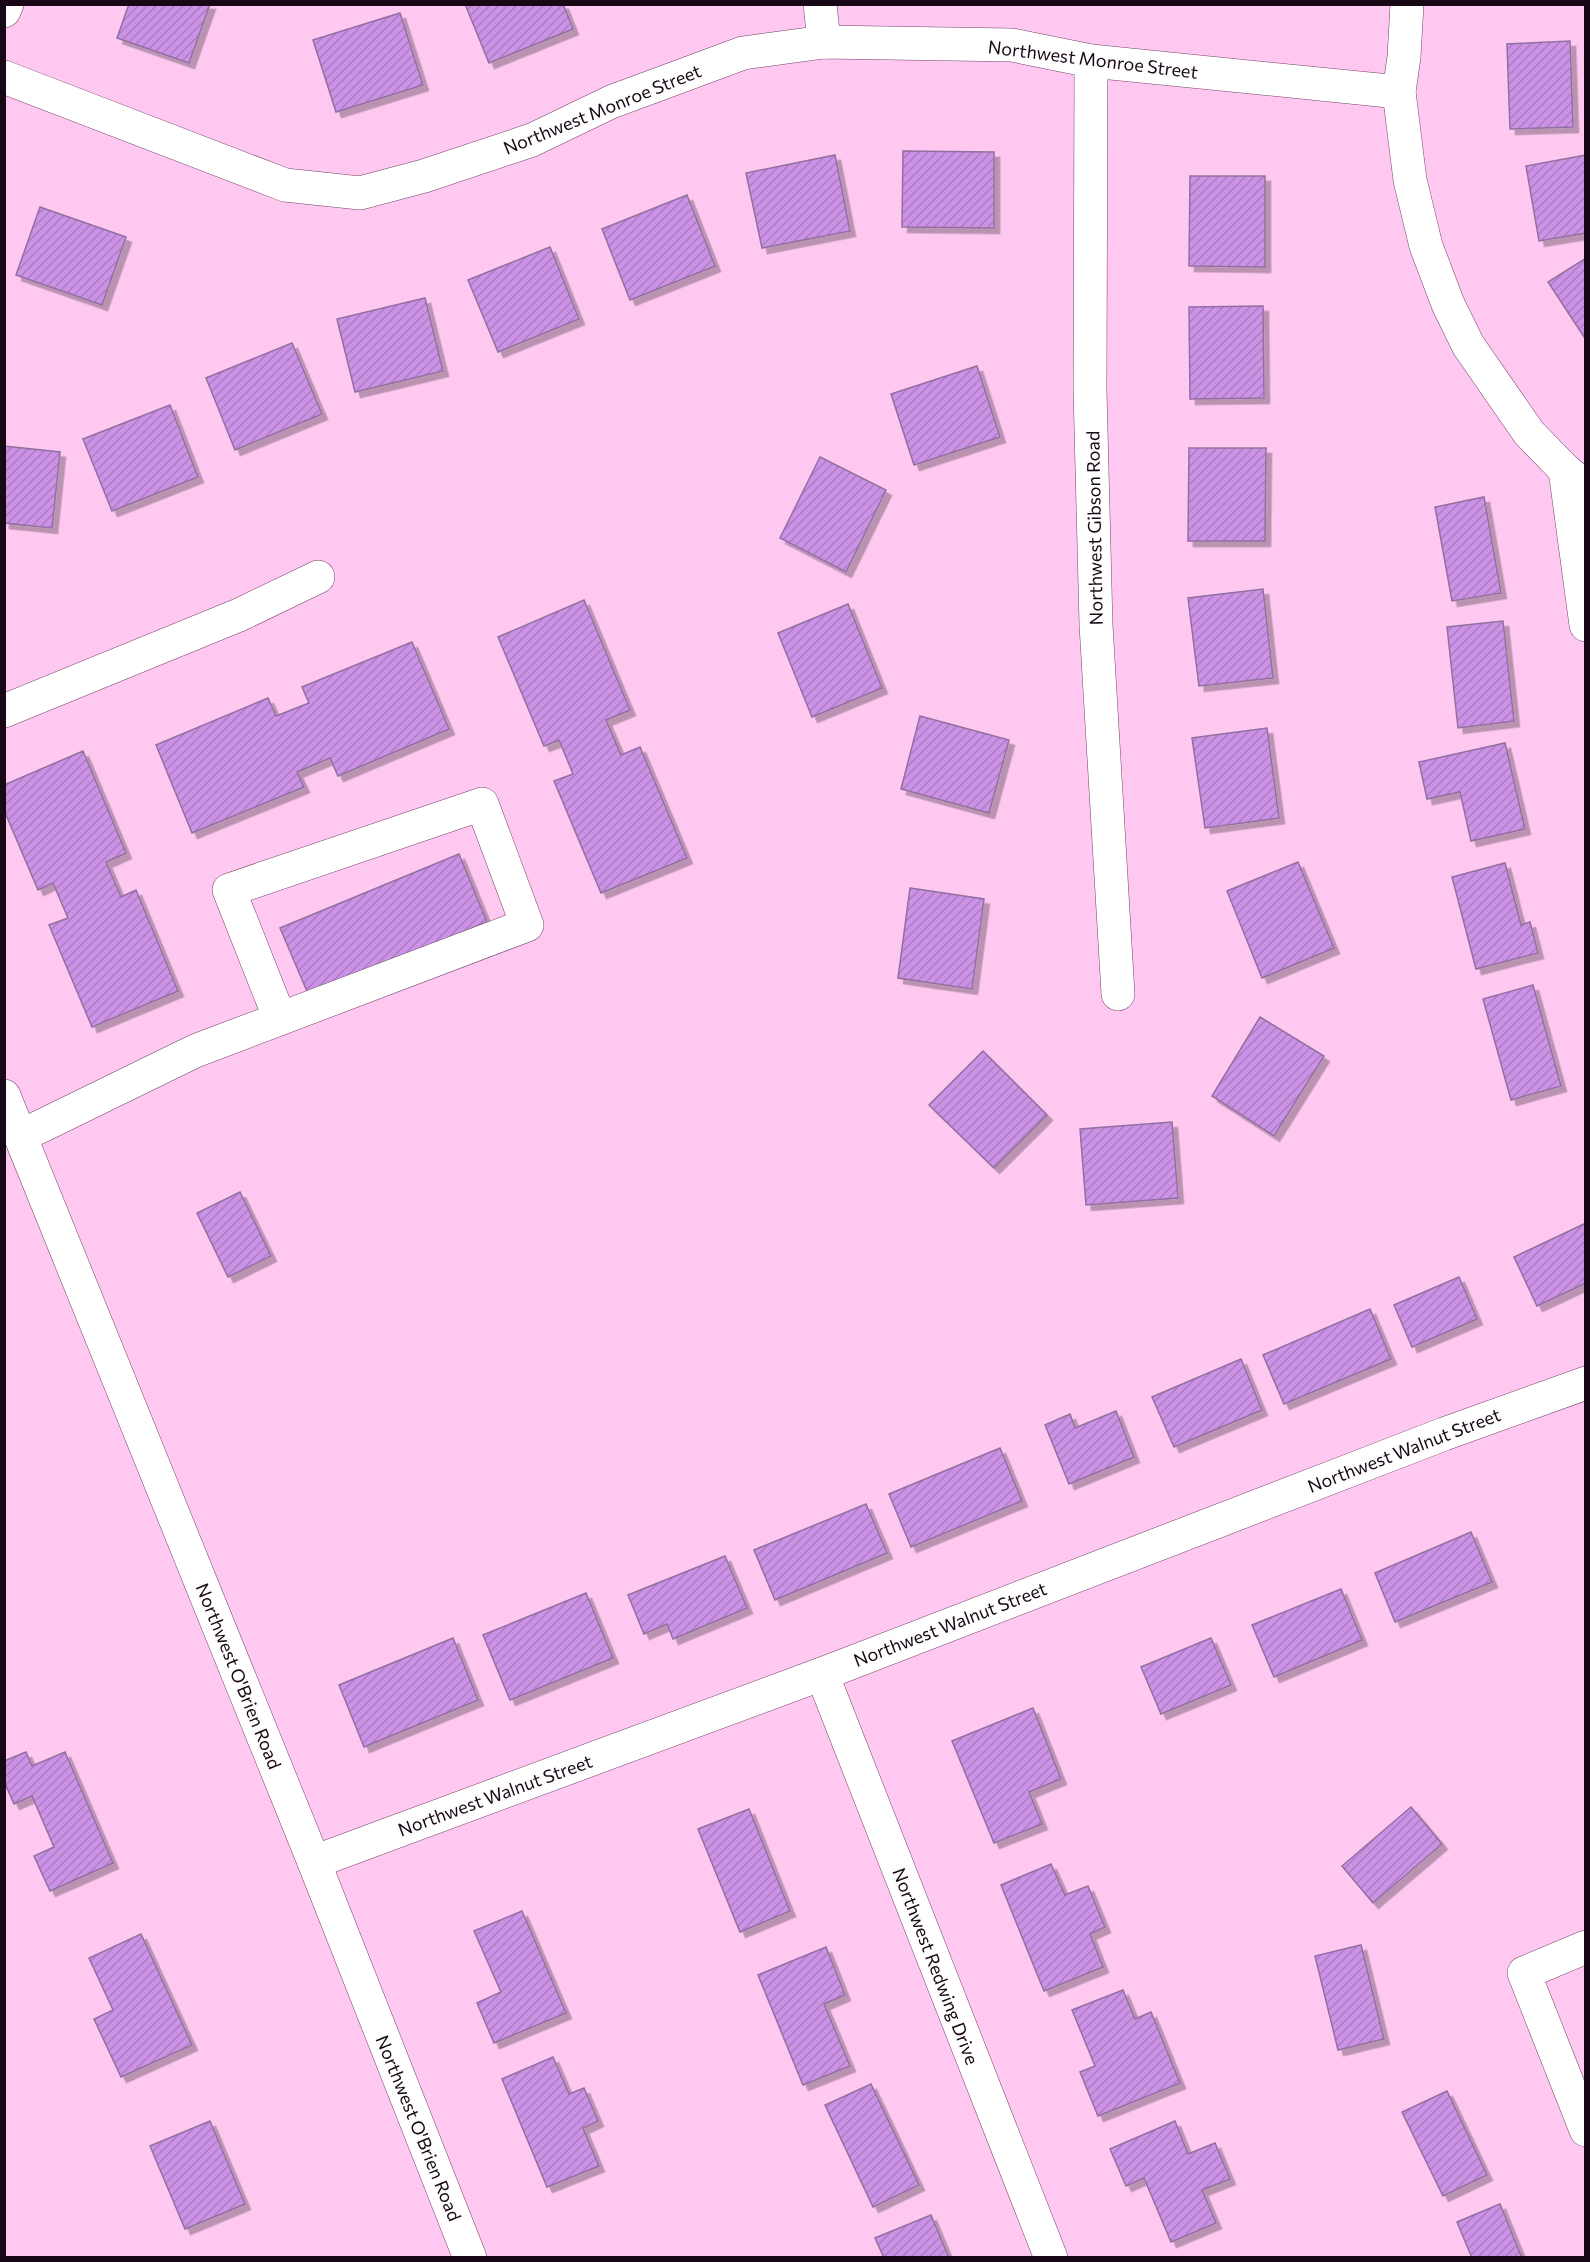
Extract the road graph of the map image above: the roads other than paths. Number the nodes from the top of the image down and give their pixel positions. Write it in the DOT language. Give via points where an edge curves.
graph roads {
  1 [pos="7,4"];
  2 [pos="820,4"];
  3 [pos="1407,4"];
  4 [pos="4,11"];
  5 [pos="824,42"];
  6 [pos="1091,62"];
  7 [pos="4,77"];
  8 [pos="1399,92"];
  9 [pos="1575,478"];
  10 [pos="318,577"];
  11 [pos="1586,625"];
  12 [pos="4,711"];
  13 [pos="1118,994"];
  14 [pos="280,1019"];
  15 [pos="4,1096"];
  16 [pos="21,1136"];
  17 [pos="1586,1383"];
  18 [pos="822,1674"];
  19 [pos="314,1862"];
  20 [pos="1586,1947"];
  21 [pos="1586,2130"];
  22 [pos="470,2258"];
  23 [pos="1051,2258"];
  1 -- 4 [label="street"];
  2 -- 5 [label="street"];
  3 -- 8 [label="street"];
  5 -- 6 [label="street, Northwest Monroe Street" via="1012,45"];
  5 -- 7 [label="street, Northwest Monroe Street" via="743,53 611,102 532,140 360,193 285,185"];
  6 -- 8 [label="street, Northwest Monroe Street"];
  6 -- 13 [label="street, Northwest Gibson Road" via="1090,390 1096,625"];
  8 -- 9 [label="street" via="1413,191 1426,246 1448,304 1468,345 1529,433"];
  9 -- 11 [label="street"];
  10 -- 12 [label="street" via="239,615"];
  14 -- 14 [label="street" via="527,925 482,804 229,890"];
  14 -- 16 [label="street" via="195,1051"];
  15 -- 16 [label="street, Northwest O'Brien Road"];
  16 -- 19 [label="street, Northwest O'Brien Road"];
  17 -- 18 [label="street, Northwest Walnut Street"];
  18 -- 19 [label="street, Northwest Walnut Street"];
  18 -- 23 [label="street, Northwest Redwing Drive"];
  19 -- 22 [label="street, Northwest O'Brien Road"];
  20 -- 21 [label="street" via="1524,1973"];
}
